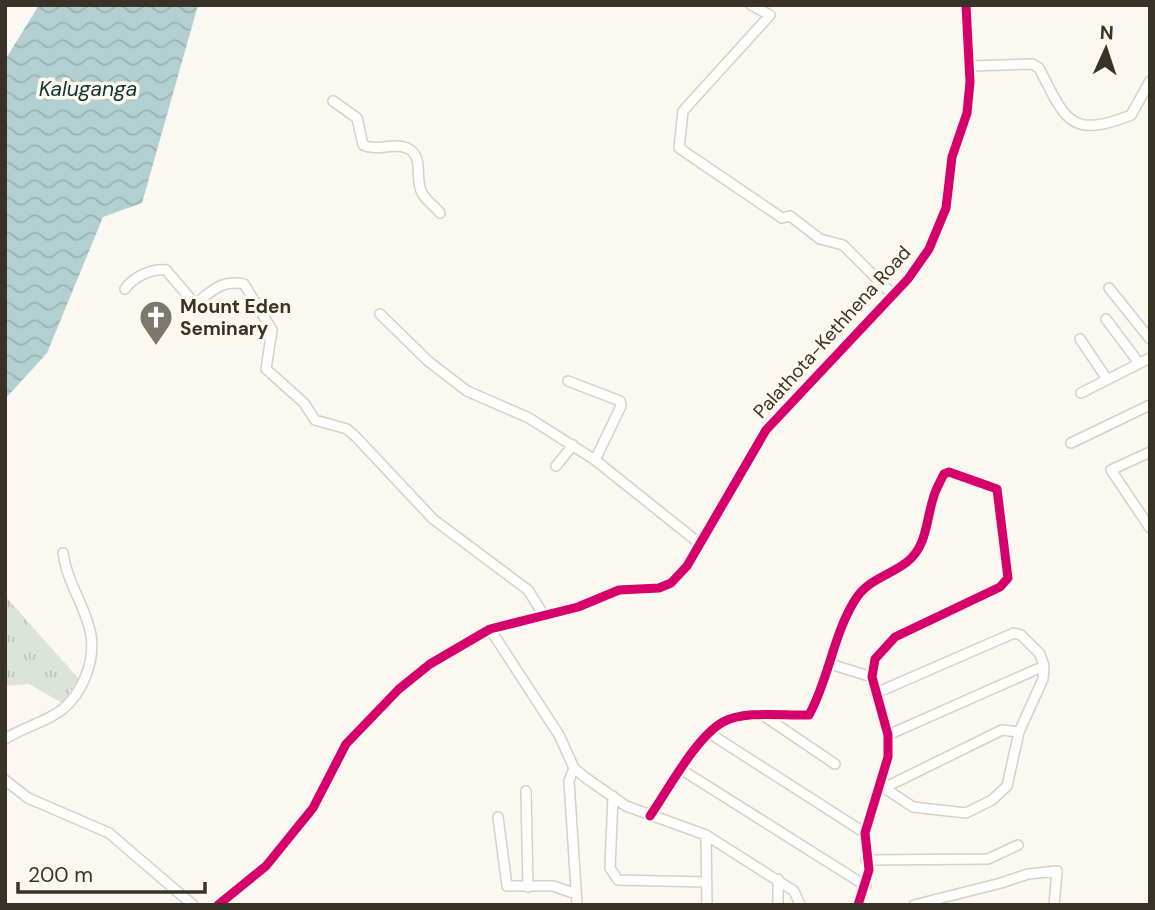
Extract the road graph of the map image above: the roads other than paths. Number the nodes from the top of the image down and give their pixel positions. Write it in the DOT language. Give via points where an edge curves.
graph roads {
  1 [pos="751,5"];
  2 [pos="966,5"];
  3 [pos="968,66"];
  4 [pos="1150,81"];
  5 [pos="333,101"];
  6 [pos="440,214"];
  7 [pos="1109,288"];
  8 [pos="125,289"];
  9 [pos="893,295"];
  10 [pos="380,314"];
  11 [pos="1106,319"];
  12 [pos="1080,339"];
  13 [pos="1150,339"];
  14 [pos="1150,358"];
  15 [pos="1139,363"];
  16 [pos="1107,379"];
  17 [pos="568,381"];
  18 [pos="1081,393"];
  19 [pos="1150,405"];
  20 [pos="1071,443"];
  21 [pos="573,445"];
  22 [pos="1150,452"];
  23 [pos="596,460"];
  24 [pos="556,467"];
  25 [pos="1150,528"];
  26 [pos="699,543"];
  27 [pos="63,553"];
  28 [pos="543,614"];
  29 [pos="490,629"];
  30 [pos="830,664"];
  31 [pos="1044,666"];
  32 [pos="872,677"];
  33 [pos="876,693"];
  34 [pos="764,716"];
  35 [pos="1019,732"];
  36 [pos="709,733"];
  37 [pos="888,735"];
  38 [pos="5,739"];
  39 [pos="835,764"];
  40 [pos="574,768"];
  41 [pos="682,771"];
  42 [pos="5,780"];
  43 [pos="883,786"];
  44 [pos="526,792"];
  45 [pos="613,796"];
  46 [pos="650,816"];
  47 [pos="498,817"];
  48 [pos="865,833"];
  49 [pos="706,835"];
  50 [pos="1018,845"];
  51 [pos="866,860"];
  52 [pos="778,879"];
  53 [pos="707,882"];
  54 [pos="866,886"];
  55 [pos="528,887"];
  56 [pos="576,894"];
  57 [pos="193,905"];
  58 [pos="218,905"];
  59 [pos="577,905"];
  60 [pos="707,905"];
  61 [pos="778,905"];
  62 [pos="800,905"];
  63 [pos="858,905"];
  64 [pos="914,905"];
  65 [pos="1054,905"];
  1 -- 9 [label="street" via="770,15 683,111 679,148 782,218 790,216 820,239 843,245"];
  2 -- 3 [label="street, Palathota-Kethhena Road"];
  3 -- 4 [label="street" via="1032,64 1039,68 1062,113 1093,128 1130,115"];
  3 -- 9 [label="street, Palathota-Kethhena Road" via="967,113 952,157 941,224 922,261"];
  5 -- 6 [label="street" via="357,118 363,145 373,149 400,146 413,152 420,191"];
  7 -- 13 [label="street"];
  8 -- 28 [label="street" via="131,280 159,269 166,270 195,304 220,284 244,284 272,330 266,369 316,420 347,429 433,519 528,590"];
  9 -- 26 [label="street, Palathota-Kethhena Road" via="766,430"];
  10 -- 21 [label="street" via="467,391 528,418"];
  11 -- 15 [label="street"];
  12 -- 16 [label="street"];
  14 -- 15 [label="street"];
  15 -- 16 [label="street"];
  16 -- 18 [label="street"];
  17 -- 23 [label="street" via="620,401"];
  19 -- 20 [label="street"];
  21 -- 23 [label="street"];
  21 -- 24 [label="street"];
  22 -- 25 [label="street" via="1111,470"];
  23 -- 26 [label="street"];
  26 -- 28 [label="street, Palathota-Kethhena Road" via="671,583 619,590 578,607"];
  27 -- 38 [label="street" via="66,574 91,636 87,673 79,692 62,709"];
  28 -- 29 [label="street, Palathota-Kethhena Road"];
  29 -- 40 [label="street" via="559,735"];
  29 -- 58 [label="street, Palathota-Kethhena Road" via="430,664 399,689 345,744 313,807 266,866"];
  30 -- 32 [label="street"];
  30 -- 32 [label="street" via="856,598 878,577 907,562 922,543 944,474 996,489 1008,578 1000,587 895,637 875,659"];
  30 -- 34 [label="street" via="809,715"];
  31 -- 33 [label="street" via="1040,654 1014,633"];
  31 -- 35 [label="street" via="1043,679"];
  31 -- 37 [label="street"];
  32 -- 33 [label="street"];
  33 -- 37 [label="street"];
  34 -- 36 [label="street" via="724,721"];
  34 -- 39 [label="street"];
  35 -- 43 [label="street" via="1002,730"];
  35 -- 43 [label="street" via="1007,786 966,813 914,807"];
  36 -- 41 [label="street"];
  36 -- 48 [label="street"];
  37 -- 43 [label="street"];
  40 -- 45 [label="street"];
  40 -- 56 [label="street" via="569,781"];
  41 -- 46 [label="street"];
  41 -- 54 [label="street"];
  42 -- 57 [label="street" via="39,804 109,833"];
  43 -- 48 [label="street"];
  44 -- 55 [label="street"];
  45 -- 46 [label="street"];
  45 -- 53 [label="street" via="610,868 618,880"];
  46 -- 49 [label="street"];
  47 -- 55 [label="street" via="507,886"];
  48 -- 51 [label="street"];
  49 -- 52 [label="street"];
  49 -- 53 [label="street"];
  50 -- 51 [label="street" via="988,859"];
  51 -- 54 [label="street"];
  52 -- 61 [label="street"];
  52 -- 62 [label="street" via="794,891"];
  53 -- 60 [label="street"];
  54 -- 63 [label="street"];
  55 -- 56 [label="street" via="553,886"];
  56 -- 59 [label="street"];
  64 -- 65 [label="street" via="1028,874 1057,871"];
}
